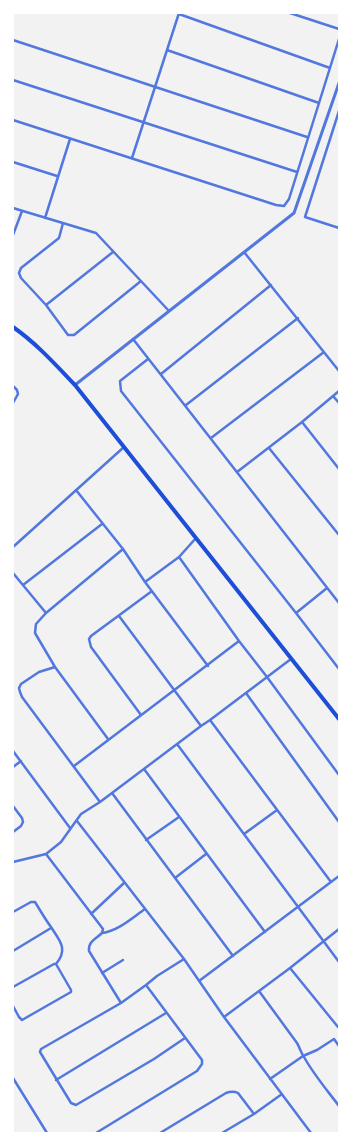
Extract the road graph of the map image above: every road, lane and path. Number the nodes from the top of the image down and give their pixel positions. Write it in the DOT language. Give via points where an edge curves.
graph roads {
  1 [pos="179,13"];
  2 [pos="290,13"];
  3 [pos="339,29"];
  4 [pos="339,39"];
  5 [pos="13,40"];
  6 [pos="167,50"];
  7 [pos="330,68"];
  8 [pos="13,80"];
  9 [pos="339,83"];
  10 [pos="155,86"];
  11 [pos="319,103"];
  12 [pos="339,111"];
  13 [pos="13,120"];
  14 [pos="144,122"];
  15 [pos="308,137"];
  16 [pos="70,139"];
  17 [pos="132,158"];
  18 [pos="13,162"];
  19 [pos="297,172"];
  20 [pos="58,176"];
  21 [pos="13,208"];
  22 [pos="22,211"];
  23 [pos="45,218"];
  24 [pos="63,223"];
  25 [pos="339,228"];
  26 [pos="13,235"];
  27 [pos="113,252"];
  28 [pos="244,252"];
  29 [pos="142,281"];
  30 [pos="272,286"];
  31 [pos="46,305"];
  32 [pos="169,310"];
  33 [pos="298,318"];
  34 [pos="13,327"];
  35 [pos="133,339"];
  36 [pos="324,352"];
  37 [pos="148,359"];
  38 [pos="339,371"];
  39 [pos="161,374"];
  40 [pos="75,385"];
  41 [pos="13,386"];
  42 [pos="339,391"];
  43 [pos="333,396"];
  44 [pos="13,404"];
  45 [pos="339,404"];
  46 [pos="186,405"];
  47 [pos="302,422"];
  48 [pos="211,438"];
  49 [pos="124,446"];
  50 [pos="269,448"];
  51 [pos="339,469"];
  52 [pos="237,472"];
  53 [pos="76,490"];
  54 [pos="102,524"];
  55 [pos="339,535"];
  56 [pos="196,538"];
  57 [pos="13,547"];
  58 [pos="123,549"];
  59 [pos="179,557"];
  60 [pos="13,573"];
  61 [pos="146,582"];
  62 [pos="23,585"];
  63 [pos="327,588"];
  64 [pos="152,591"];
  65 [pos="339,603"];
  66 [pos="296,613"];
  67 [pos="46,614"];
  68 [pos="119,616"];
  69 [pos="239,641"];
  70 [pos="291,659"];
  71 [pos="208,666"];
  72 [pos="54,667"];
  73 [pos="339,669"];
  74 [pos="267,677"];
  75 [pos="174,691"];
  76 [pos="246,694"];
  77 [pos="141,715"];
  78 [pos="339,719"];
  79 [pos="210,720"];
  80 [pos="201,726"];
  81 [pos="108,739"];
  82 [pos="177,744"];
  83 [pos="13,751"];
  84 [pos="21,761"];
  85 [pos="74,766"];
  86 [pos="13,767"];
  87 [pos="144,769"];
  88 [pos="339,775"];
  89 [pos="112,793"];
  90 [pos="100,802"];
  91 [pos="13,806"];
  92 [pos="277,810"];
  93 [pos="179,817"];
  94 [pos="77,821"];
  95 [pos="339,822"];
  96 [pos="70,828"];
  97 [pos="13,832"];
  98 [pos="244,834"];
  99 [pos="146,840"];
  100 [pos="46,854"];
  101 [pos="206,854"];
  102 [pos="13,862"];
  103 [pos="339,876"];
  104 [pos="175,878"];
  105 [pos="331,882"];
  106 [pos="124,883"];
  107 [pos="298,907"];
  108 [pos="144,908"];
  109 [pos="13,912"];
  110 [pos="91,914"];
  111 [pos="51,928"];
  112 [pos="339,929"];
  113 [pos="264,932"];
  114 [pos="102,933"];
  115 [pos="323,941"];
  116 [pos="13,951"];
  117 [pos="233,956"];
  118 [pos="184,959"];
  119 [pos="123,960"];
  120 [pos="339,962"];
  121 [pos="56,964"];
  122 [pos="290,968"];
  123 [pos="102,973"];
  124 [pos="199,981"];
  125 [pos="146,985"];
  126 [pos="13,987"];
  127 [pos="259,991"];
  128 [pos="121,1003"];
  129 [pos="13,1006"];
  130 [pos="166,1013"];
  131 [pos="224,1017"];
  132 [pos="339,1026"];
  133 [pos="185,1038"];
  134 [pos="339,1046"];
  135 [pos="303,1056"];
  136 [pos="13,1078"];
  137 [pos="270,1079"];
  138 [pos="56,1080"];
  139 [pos="282,1094"];
  140 [pos="339,1106"];
  141 [pos="254,1114"];
  142 [pos="47,1133"];
  143 [pos="96,1133"];
  144 [pos="160,1133"];
  145 [pos="222,1133"];
  146 [pos="311,1133"];
  1 -- 6 [label="street"];
  1 -- 7 [label="street"];
  2 -- 3 [label="street"];
  4 -- 7 [label="street"];
  5 -- 10 [label="street"];
  6 -- 10 [label="street"];
  6 -- 11 [label="street"];
  7 -- 11 [label="street"];
  8 -- 14 [label="street"];
  9 -- 28 [label="street" via="294,213"];
  10 -- 14 [label="street"];
  10 -- 15 [label="street"];
  11 -- 15 [label="street"];
  12 -- 25 [label="street" via="305,217"];
  13 -- 16 [label="street"];
  14 -- 17 [label="street"];
  14 -- 19 [label="street"];
  15 -- 19 [label="street"];
  16 -- 17 [label="street"];
  16 -- 20 [label="street"];
  17 -- 19 [label="street" via="284,206 289,200"];
  18 -- 20 [label="street"];
  20 -- 23 [label="street"];
  21 -- 22 [label="street"];
  22 -- 23 [label="street"];
  22 -- 26 [label="street"];
  23 -- 24 [label="street"];
  24 -- 27 [label="street" via="96,233"];
  24 -- 31 [label="street" via="59,238 19,273"];
  27 -- 29 [label="street"];
  27 -- 31 [label="street"];
  28 -- 30 [label="street"];
  28 -- 32 [label="street"];
  29 -- 31 [label="street" via="74,335 68,335"];
  29 -- 32 [label="street"];
  30 -- 33 [label="street"];
  30 -- 39 [label="street"];
  32 -- 35 [label="street"];
  33 -- 36 [label="street"];
  33 -- 46 [label="street"];
  34 -- 40 [label="main road"];
  35 -- 37 [label="street"];
  35 -- 40 [label="street"];
  36 -- 38 [label="street"];
  36 -- 48 [label="street"];
  37 -- 39 [label="street"];
  37 -- 66 [label="street" via="120,381 121,391"];
  39 -- 46 [label="street"];
  40 -- 49 [label="main road"];
  41 -- 44 [label="street" via="18,394"];
  42 -- 43 [label="street"];
  43 -- 45 [label="street"];
  43 -- 47 [label="street"];
  46 -- 48 [label="street"];
  47 -- 50 [label="street"];
  47 -- 51 [label="street"];
  48 -- 52 [label="street"];
  49 -- 53 [label="street"];
  49 -- 56 [label="main road"];
  50 -- 52 [label="street"];
  50 -- 55 [label="street"];
  52 -- 63 [label="street"];
  53 -- 54 [label="street"];
  53 -- 57 [label="street"];
  54 -- 58 [label="street"];
  54 -- 62 [label="street"];
  56 -- 59 [label="street"];
  56 -- 70 [label="main road"];
  58 -- 61 [label="street"];
  58 -- 67 [label="street"];
  59 -- 61 [label="street"];
  59 -- 69 [label="street"];
  60 -- 62 [label="street"];
  61 -- 64 [label="street"];
  62 -- 67 [label="street"];
  63 -- 65 [label="street"];
  63 -- 66 [label="street"];
  64 -- 68 [label="street"];
  64 -- 71 [label="street"];
  66 -- 73 [label="street"];
  67 -- 72 [label="street" via="36,624 35,633"];
  68 -- 75 [label="street"];
  68 -- 77 [label="street" via="89,639"];
  69 -- 71 [label="street"];
  69 -- 74 [label="street"];
  70 -- 74 [label="street"];
  70 -- 78 [label="main road"];
  71 -- 75 [label="street"];
  72 -- 81 [label="street"];
  72 -- 85 [label="street" via="39,672 19,688 22,697"];
  74 -- 76 [label="street"];
  74 -- 88 [label="street"];
  75 -- 77 [label="street"];
  75 -- 80 [label="street"];
  76 -- 79 [label="street"];
  76 -- 95 [label="street"];
  77 -- 81 [label="street"];
  79 -- 80 [label="street"];
  79 -- 92 [label="street"];
  80 -- 82 [label="street"];
  81 -- 85 [label="street"];
  82 -- 87 [label="street"];
  82 -- 98 [label="street"];
  83 -- 84 [label="street"];
  84 -- 86 [label="street"];
  84 -- 96 [label="street"];
  85 -- 90 [label="street"];
  87 -- 89 [label="street"];
  87 -- 93 [label="street"];
  89 -- 90 [label="street"];
  89 -- 99 [label="street"];
  90 -- 94 [label="street" via="81,814"];
  91 -- 97 [label="street" via="23,822"];
  92 -- 98 [label="street"];
  92 -- 105 [label="street"];
  93 -- 99 [label="street"];
  93 -- 101 [label="street"];
  94 -- 96 [label="street"];
  94 -- 106 [label="street"];
  96 -- 100 [label="street" via="61,842"];
  98 -- 107 [label="street"];
  99 -- 104 [label="street"];
  100 -- 102 [label="street"];
  100 -- 110 [label="street"];
  101 -- 104 [label="street"];
  101 -- 113 [label="street"];
  103 -- 105 [label="street"];
  104 -- 117 [label="street"];
  105 -- 107 [label="street"];
  106 -- 108 [label="street"];
  106 -- 110 [label="street"];
  107 -- 113 [label="street"];
  107 -- 115 [label="street"];
  108 -- 114 [label="street" via="119,927"];
  108 -- 118 [label="street"];
  109 -- 111 [label="street" via="34,902"];
  110 -- 114 [label="street" via="103,929"];
  111 -- 116 [label="street"];
  111 -- 121 [label="street" via="62,948 62,954"];
  112 -- 115 [label="street"];
  113 -- 117 [label="street"];
  114 -- 123 [label="street" via="88,946"];
  115 -- 120 [label="street"];
  115 -- 122 [label="street"];
  117 -- 124 [label="street"];
  118 -- 124 [label="street"];
  118 -- 125 [label="street"];
  119 -- 123 [label="street"];
  121 -- 126 [label="street"];
  121 -- 129 [label="street" via="71,992 22,1020"];
  122 -- 127 [label="street"];
  122 -- 132 [label="street"];
  123 -- 128 [label="street"];
  124 -- 131 [label="street"];
  125 -- 128 [label="street"];
  125 -- 130 [label="street"];
  127 -- 131 [label="street"];
  127 -- 135 [label="street" via="298,1043"];
  128 -- 138 [label="street" via="41,1049 40,1052"];
  130 -- 133 [label="street"];
  130 -- 138 [label="street"];
  131 -- 137 [label="street"];
  133 -- 138 [label="street" via="76,1105 71,1103"];
  133 -- 143 [label="street" via="202,1060 200,1068"];
  134 -- 135 [label="street" via="334,1039"];
  135 -- 137 [label="street"];
  135 -- 140 [label="street"];
  136 -- 142 [label="street"];
  137 -- 139 [label="street"];
  139 -- 141 [label="street"];
  139 -- 146 [label="street"];
  141 -- 144 [label="street" via="238,1093 231,1091"];
  141 -- 145 [label="street"];
}
